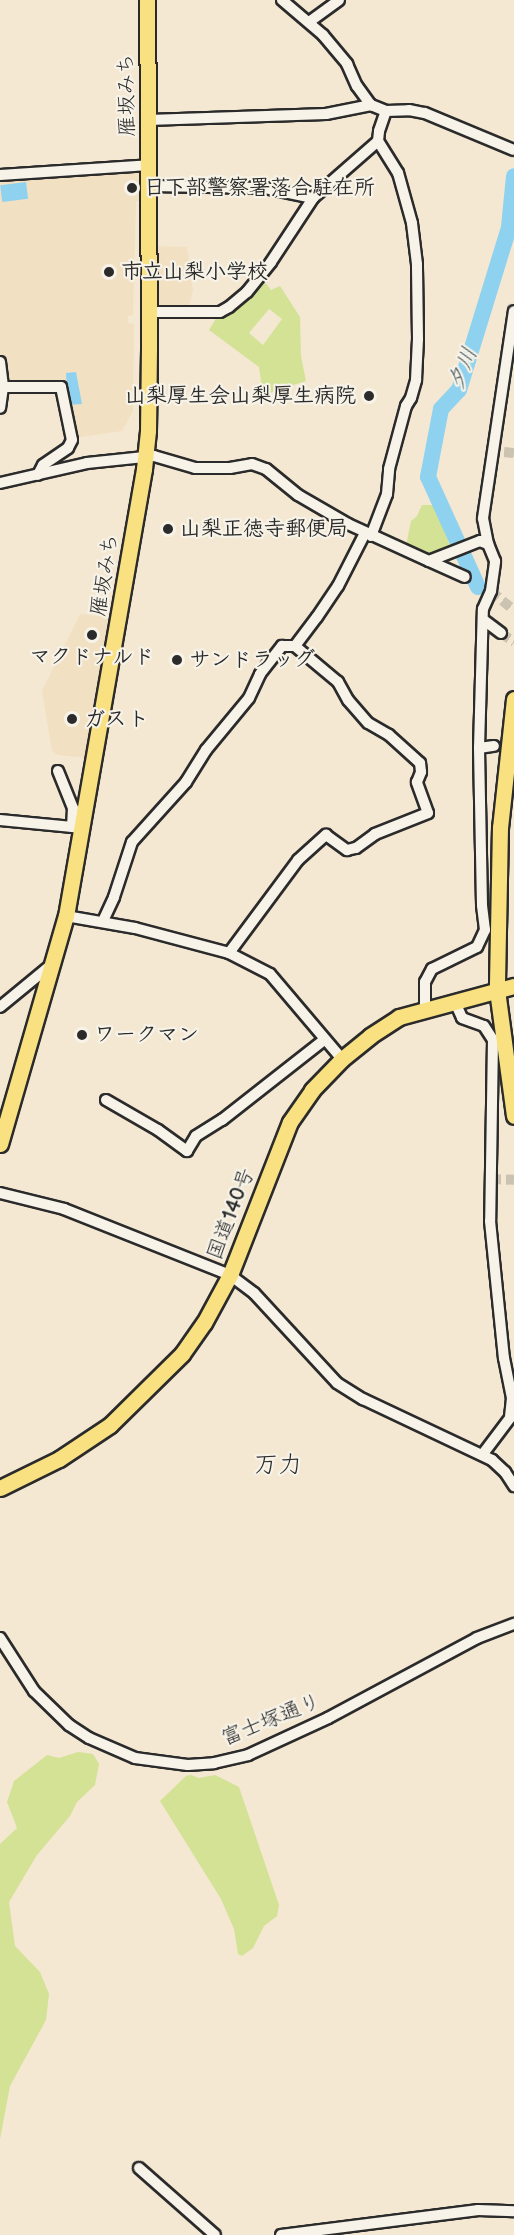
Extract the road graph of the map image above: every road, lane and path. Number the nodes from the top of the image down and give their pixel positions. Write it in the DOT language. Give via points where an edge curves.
graph roads {
  1 [pos="147,0"];
  2 [pos="282,0"];
  3 [pos="339,0"];
  4 [pos="309,22"];
  5 [pos="371,105"];
  6 [pos="386,111"];
  7 [pos="148,120"];
  8 [pos="378,141"];
  9 [pos="509,148"];
  10 [pos="148,165"];
  11 [pos="0,175"];
  12 [pos="150,186"];
  13 [pos="313,198"];
  14 [pos="514,311"];
  15 [pos="148,312"];
  16 [pos="0,362"];
  17 [pos="3,387"];
  18 [pos="0,408"];
  19 [pos="145,457"];
  20 [pos="38,475"];
  21 [pos="0,483"];
  22 [pos="368,534"];
  23 [pos="488,544"];
  24 [pos="429,561"];
  25 [pos="465,577"];
  26 [pos="484,621"];
  27 [pos="501,633"];
  28 [pos="295,645"];
  29 [pos="514,699"];
  30 [pos="494,746"];
  31 [pos="479,748"];
  32 [pos="58,771"];
  33 [pos="0,820"];
  34 [pos="77,828"];
  35 [pos="66,916"];
  36 [pos="103,921"];
  37 [pos="229,953"];
  38 [pos="54,962"];
  39 [pos="514,986"];
  40 [pos="497,990"];
  41 [pos="456,1002"];
  42 [pos="0,1007"];
  43 [pos="424,1011"];
  44 [pos="324,1040"];
  45 [pos="342,1059"];
  46 [pos="106,1100"];
  47 [pos="514,1116"];
  48 [pos="0,1144"];
  49 [pos="0,1193"];
  50 [pos="230,1275"];
  51 [pos="482,1455"];
  52 [pos="514,1486"];
  53 [pos="0,1488"];
  54 [pos="514,1624"];
  55 [pos="0,1638"];
  56 [pos="140,2168"];
  57 [pos="514,2211"];
  58 [pos="215,2235"];
  59 [pos="281,2235"];
  1 -- 7 [label="highway, 雁坂みち"];
  2 -- 4 [label="street"];
  3 -- 4 [label="street"];
  4 -- 5 [label="street" via="347,64"];
  5 -- 6 [label="street"];
  5 -- 7 [label="street" via="326,114"];
  6 -- 8 [label="street"];
  6 -- 9 [label="street" via="425,113"];
  7 -- 10 [label="highway, 雁坂みち"];
  8 -- 13 [label="street"];
  8 -- 22 [label="street" via="398,173 412,223 418,339 414,389 405,406 389,469 387,494"];
  10 -- 11 [label="street"];
  10 -- 12 [label="highway, 雁坂みち"];
  12 -- 13 [label="street" via="265,188"];
  12 -- 15 [label="highway, 雁坂みち"];
  13 -- 15 [label="street" via="271,262 229,307 220,312"];
  14 -- 23 [label="street" via="498,452 483,518"];
  15 -- 19 [label="highway, 雁坂みち"];
  16 -- 17 [label="street"];
  17 -- 18 [label="street"];
  17 -- 20 [label="street" via="61,387 72,440 68,448 43,465"];
  19 -- 20 [label="street" via="87,463"];
  19 -- 22 [label="street" via="195,468 252,464"];
  19 -- 34 [label="highway, 雁坂みち"];
  20 -- 21 [label="street"];
  22 -- 24 [label="street"];
  22 -- 28 [label="street" via="338,586"];
  23 -- 24 [label="street" via="480,541"];
  23 -- 26 [label="street" via="495,561 491,591 483,609"];
  24 -- 25 [label="street"];
  26 -- 27 [label="street"];
  26 -- 31 [label="street"];
  28 -- 36 [label="street" via="282,646 260,674 249,698 206,750 186,782 132,842"];
  28 -- 37 [label="street" via="338,682 368,723 389,735 420,763 417,782 428,813 375,834 357,848 347,850 326,835 298,860"];
  29 -- 40 [label="highway" via="500,827"];
  30 -- 31 [label="street"];
  31 -- 43 [label="street" via="485,930 477,947 432,969 425,982"];
  32 -- 34 [label="street"];
  33 -- 34 [label="street"];
  34 -- 35 [label="highway, 雁坂みち"];
  35 -- 36 [label="street"];
  35 -- 38 [label="highway, 雁坂みち"];
  36 -- 37 [label="street"];
  37 -- 44 [label="street" via="270,974"];
  38 -- 42 [label="street"];
  38 -- 48 [label="highway, 雁坂みち"];
  39 -- 40 [label="highway, 国道140号"];
  40 -- 41 [label="highway, 国道140号"];
  40 -- 47 [label="highway"];
  41 -- 43 [label="highway, 国道140号"];
  41 -- 51 [label="street" via="462,1018 484,1026 493,1040 490,1221 504,1358 512,1398 510,1418"];
  43 -- 45 [label="highway, 国道140号" via="399,1017"];
  44 -- 45 [label="street"];
  44 -- 46 [label="street" via="196,1136 187,1151"];
  45 -- 50 [label="highway, 国道140号" via="312,1090 290,1122"];
  49 -- 50 [label="street" via="64,1209"];
  50 -- 51 [label="street" via="254,1293 337,1383"];
  50 -- 53 [label="highway, 国道140号" via="182,1354 133,1406 82,1444"];
  51 -- 52 [label="street" via="505,1472"];
  54 -- 55 [label="street, 富士塚通り" via="477,1638 328,1718 248,1755 206,1764 135,1758 89,1738 69,1725 34,1691"];
  56 -- 58 [label="street"];
  57 -- 59 [label="street" via="478,2210"];
}
